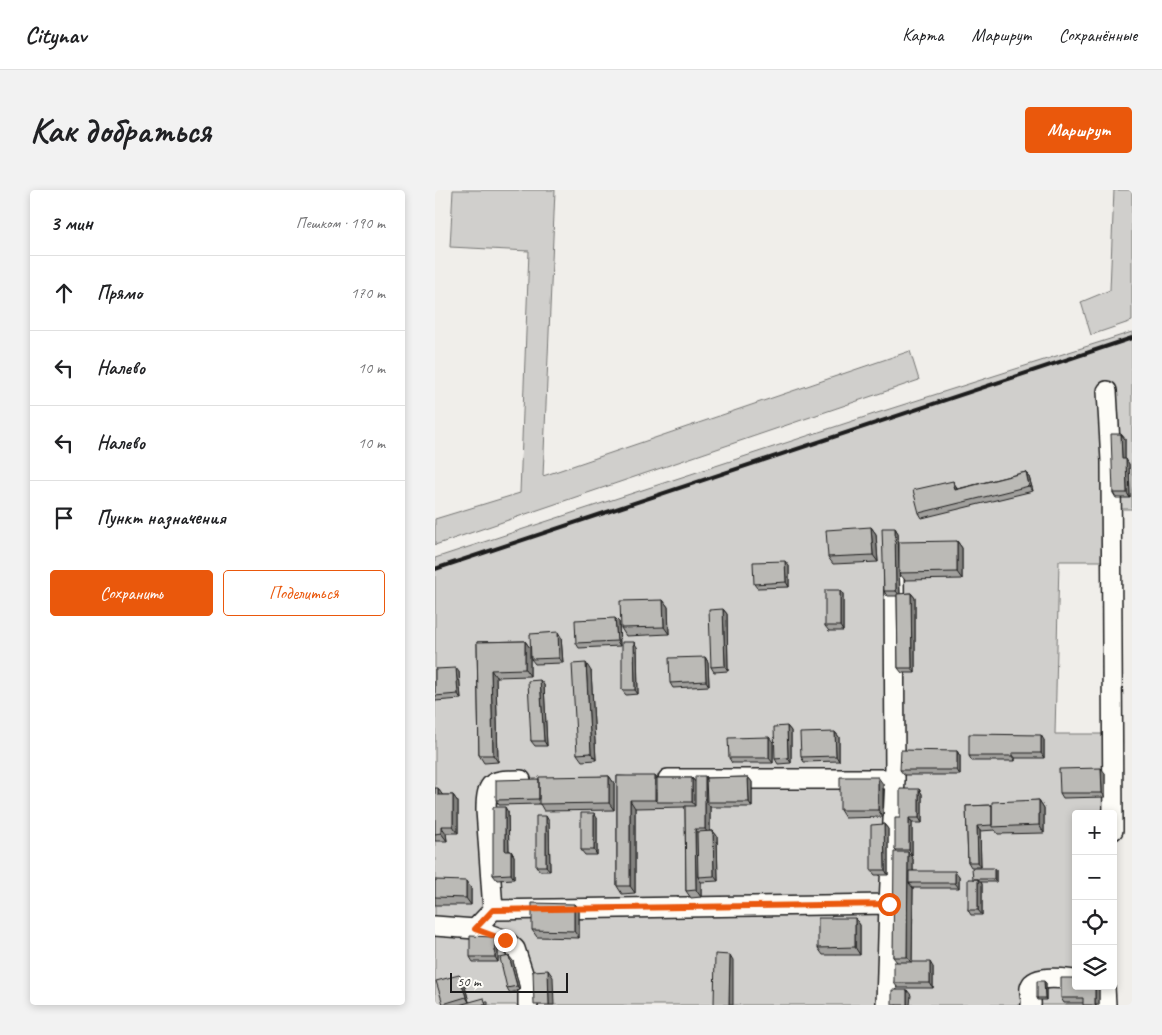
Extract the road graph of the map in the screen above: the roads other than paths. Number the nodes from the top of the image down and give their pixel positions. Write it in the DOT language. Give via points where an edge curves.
graph roads {
  1 [pos="1107,391"];
  2 [pos="894,556"];
  3 [pos="895,779"];
  4 [pos="543,780"];
  5 [pos="650,780"];
  6 [pos="1113,810"];
  7 [pos="889,904"];
  8 [pos="493,910"];
  9 [pos="435,926"];
  10 [pos="475,929"];
  11 [pos="1072,980"];
  12 [pos="1105,990"];
  13 [pos="528,1005"];
  14 [pos="886,1005"];
  15 [pos="1031,1005"];
  16 [pos="1105,1005"];
  1 -- 6 [label="street" via="1111,461"];
  2 -- 3 [label="street"];
  3 -- 5 [label="street"];
  3 -- 7 [label="street"];
  4 -- 8 [label="street" via="504,780 494,782 489,788 486,810"];
  7 -- 8 [label="street"];
  7 -- 14 [label="street"];
  8 -- 10 [label="street"];
  9 -- 10 [label="street"];
  10 -- 13 [label="street" via="505,940 515,949 528,989"];
  11 -- 15 [label="street" via="1041,979 1034,982 1030,988"];
  12 -- 16 [label="street"];
}
